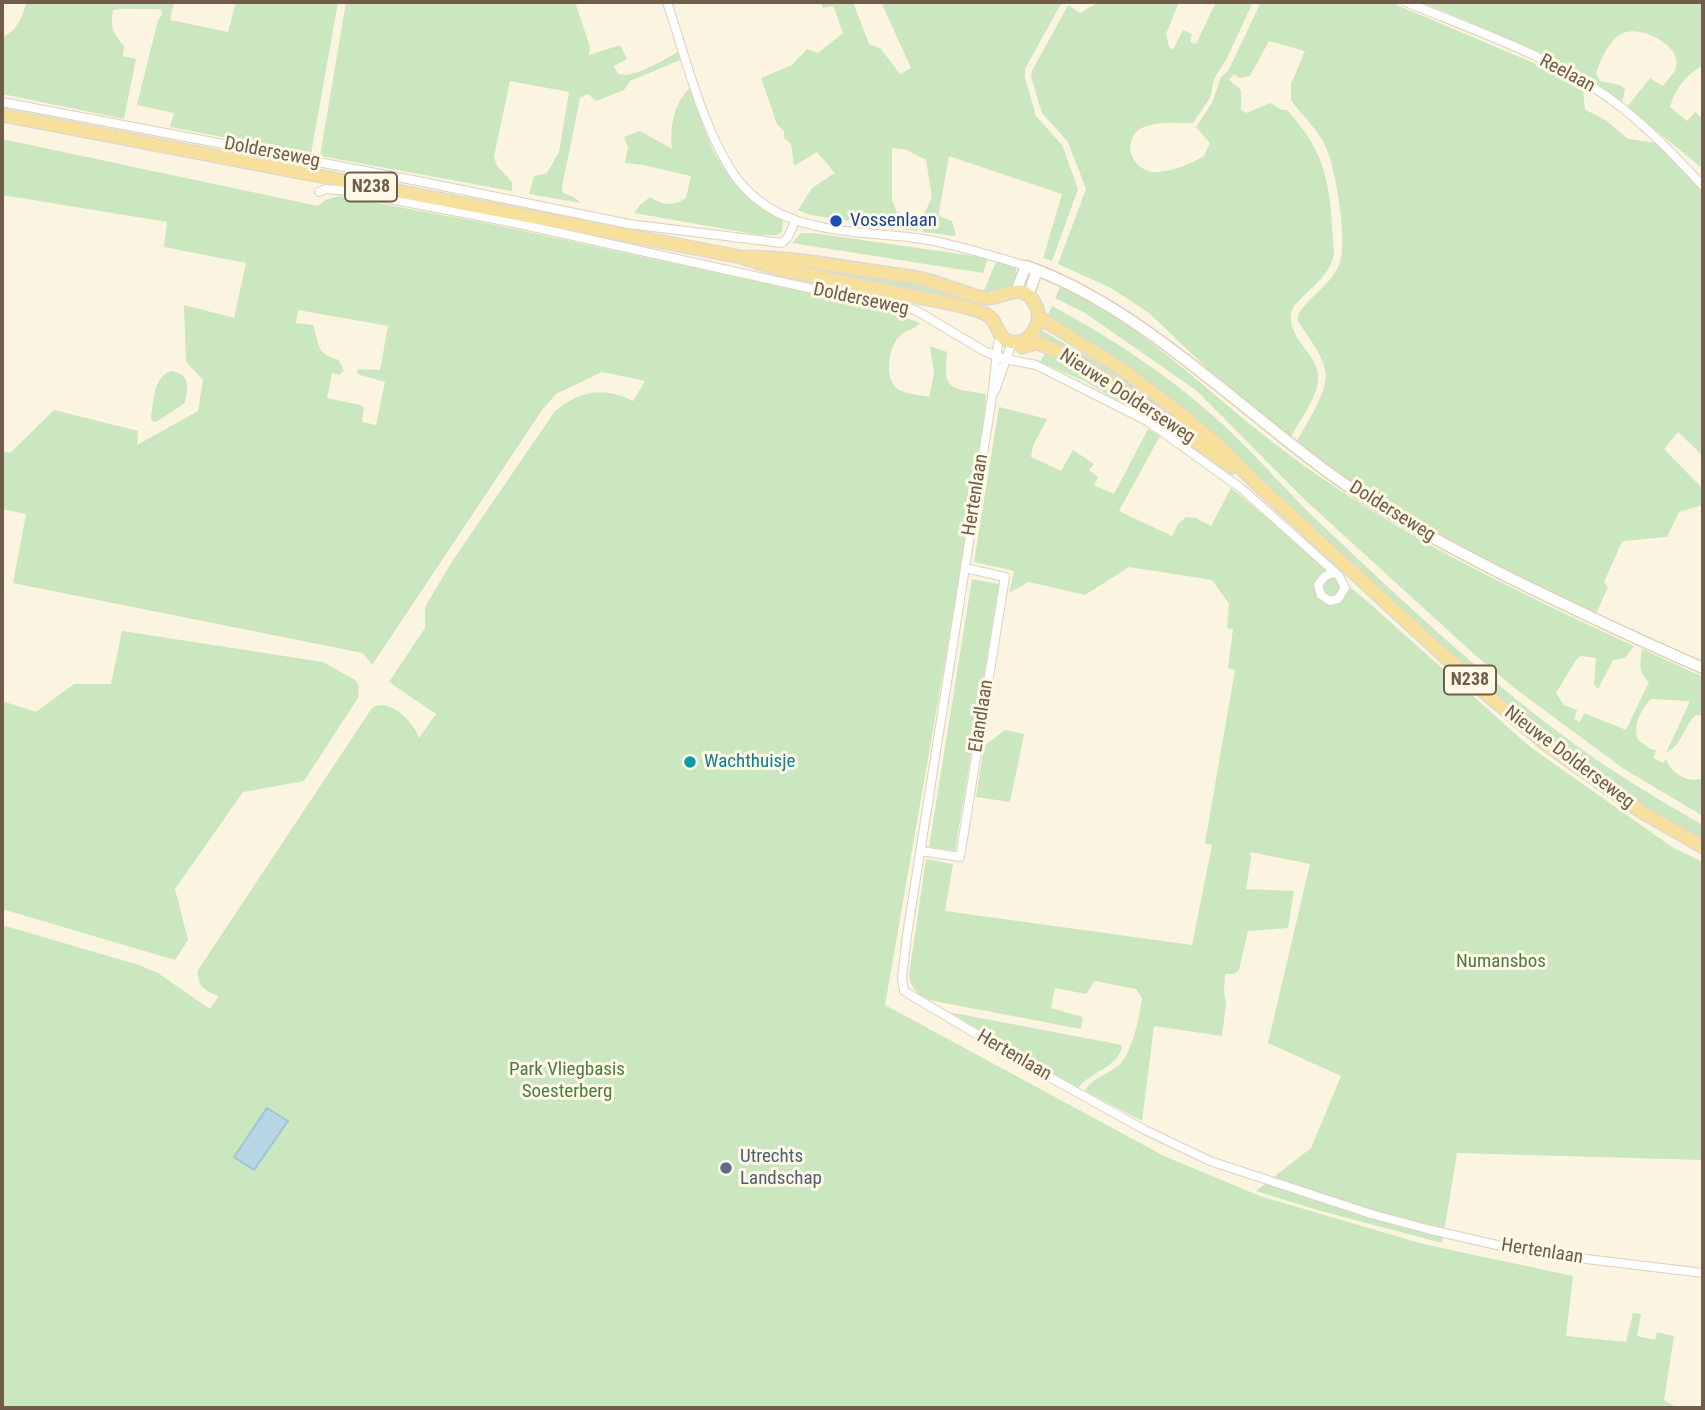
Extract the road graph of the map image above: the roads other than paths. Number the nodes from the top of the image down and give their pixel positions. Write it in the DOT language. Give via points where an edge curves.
graph roads {
  1 [pos="667,2"];
  2 [pos="1406,2"];
  3 [pos="2,102"];
  4 [pos="2,116"];
  5 [pos="1703,186"];
  6 [pos="319,192"];
  7 [pos="795,221"];
  8 [pos="741,257"];
  9 [pos="1031,268"];
  10 [pos="1019,295"];
  11 [pos="989,319"];
  12 [pos="1038,320"];
  13 [pos="997,349"];
  14 [pos="1010,350"];
  15 [pos="992,397"];
  16 [pos="1258,485"];
  17 [pos="965,568"];
  18 [pos="1334,573"];
  19 [pos="1703,668"];
  20 [pos="1703,848"];
  21 [pos="922,851"];
  22 [pos="1703,1273"];
  1 -- 7 [label="street" via="720,151 756,200"];
  2 -- 5 [label="street, Reelaan" via="1585,82 1636,119"];
  3 -- 7 [label="street, Dolderseweg" via="629,225 782,243"];
  4 -- 8 [label="main road, Dolderseweg / N238"];
  6 -- 13 [label="street, Dolderseweg" via="348,191 510,222 901,305"];
  7 -- 9 [label="street, Dolderseweg" via="926,240"];
  8 -- 10 [label="main road, Dolderseweg / N238" via="782,257 923,279 987,298"];
  8 -- 11 [label="main road, Dolderseweg / N238" via="779,270 952,305"];
  9 -- 10 [label="main road"];
  9 -- 19 [label="main road, Dolderseweg" via="1110,307 1337,478 1434,539"];
  10 -- 11 [label="main road" via="998,303"];
  10 -- 12 [label="main road" via="1036,306"];
  11 -- 13 [label="main road"];
  11 -- 14 [label="main road, N238"];
  12 -- 14 [label="main road" via="1027,338"];
  12 -- 16 [label="main road, Nieuwe Dolderseweg / N238" via="1071,336 1158,394"];
  13 -- 14 [label="main road"];
  13 -- 15 [label="street, Hertenlaan"];
  14 -- 15 [label="street, Hertenlaan"];
  14 -- 16 [label="main road, Nieuwe Dolderseweg / N238" via="1041,343 1115,385"];
  14 -- 18 [label="street" via="1147,421 1242,489"];
  15 -- 17 [label="street, Hertenlaan"];
  16 -- 20 [label="main road, Nieuwe Dolderseweg / N238" via="1546,745 1642,813"];
  17 -- 21 [label="street, Hertenlaan"];
  17 -- 21 [label="street, Elandlaan" via="1005,577 960,858"];
  21 -- 22 [label="street, Hertenlaan" via="903,967 904,991 1145,1130 1210,1161 1431,1230 1528,1252"];
}
